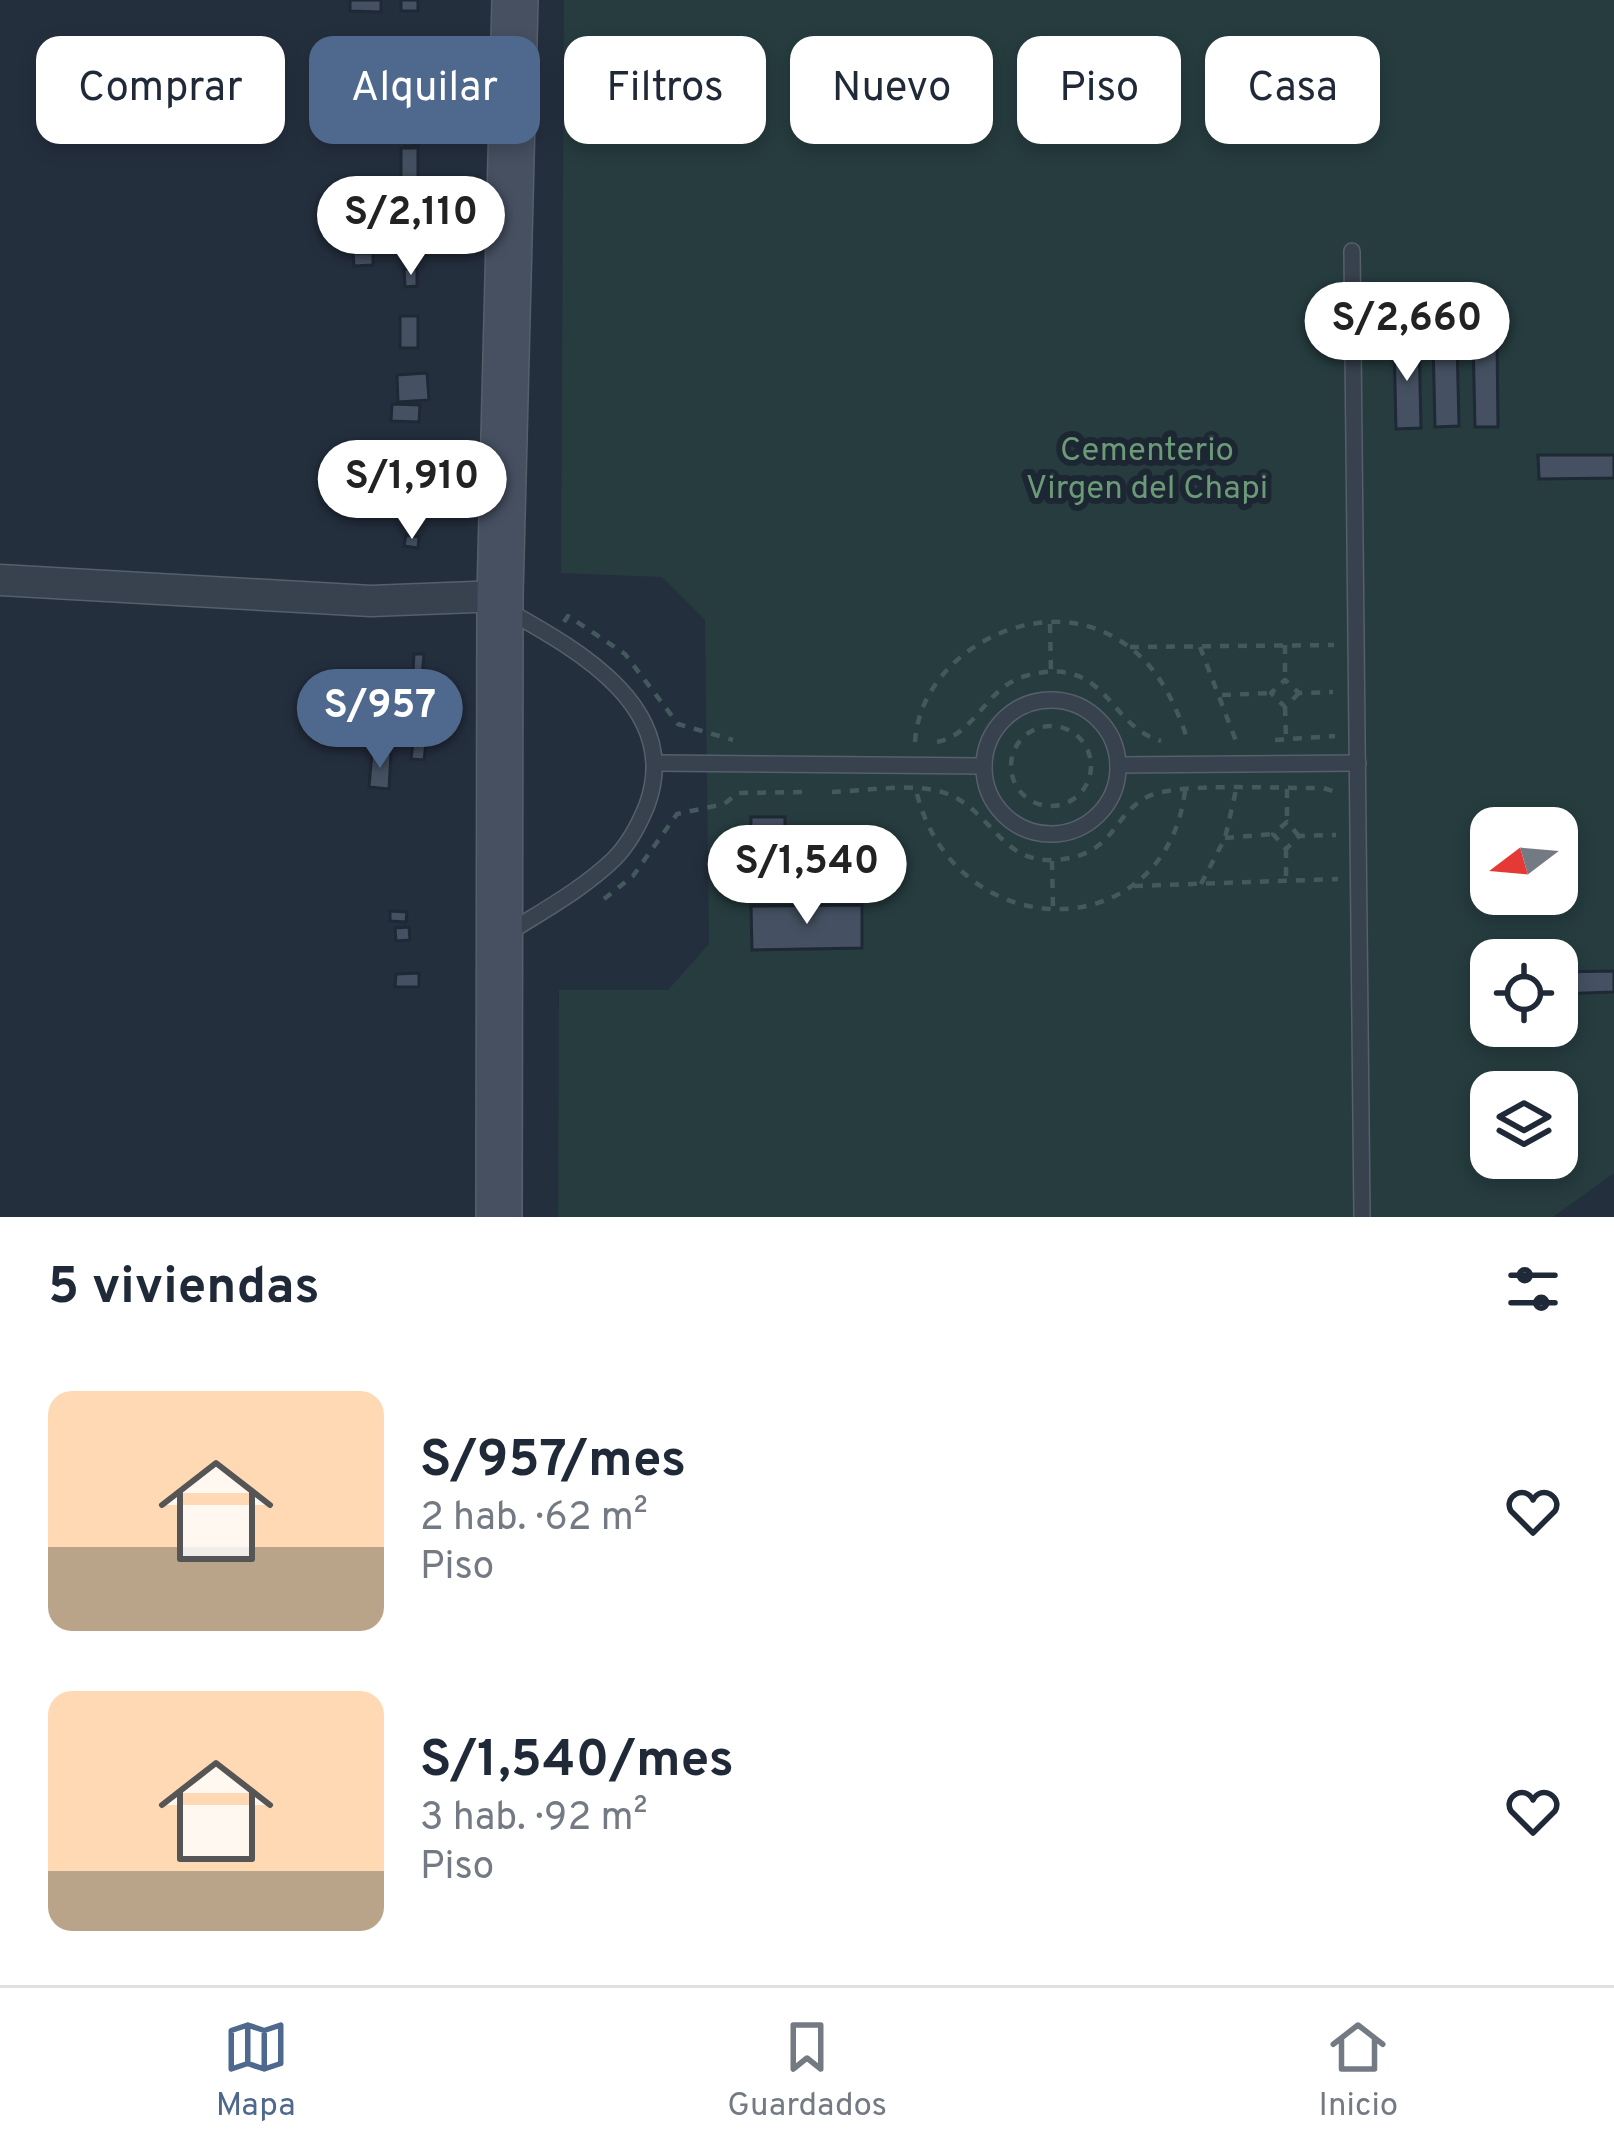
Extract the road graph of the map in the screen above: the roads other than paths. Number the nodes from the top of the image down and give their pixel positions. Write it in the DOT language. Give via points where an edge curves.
graph roads {
  1 [pos="515,0"];
  2 [pos="1352,251"];
  3 [pos="0,580"];
  4 [pos="501,601"];
  5 [pos="658,763"];
  6 [pos="1358,763"];
  7 [pos="1118,765"];
  8 [pos="984,766"];
  9 [pos="500,938"];
  10 [pos="499,1217"];
  11 [pos="1361,1217"];
  1 -- 4 [label="street"];
  2 -- 6 [label="lane"];
  3 -- 4 [label="street"];
  4 -- 5 [label="lane" via="601,668 631,701"];
  4 -- 9 [label="street"];
  5 -- 8 [label="lane"];
  5 -- 9 [label="lane" via="638,829 617,856"];
  6 -- 7 [label="lane"];
  6 -- 11 [label="lane"];
  7 -- 8 [label="lane" via="1093,715 1046,700 1002,721"];
  7 -- 8 [label="lane" via="1107,804 1090,822 1043,835 1001,812"];
  9 -- 10 [label="street"];
}
